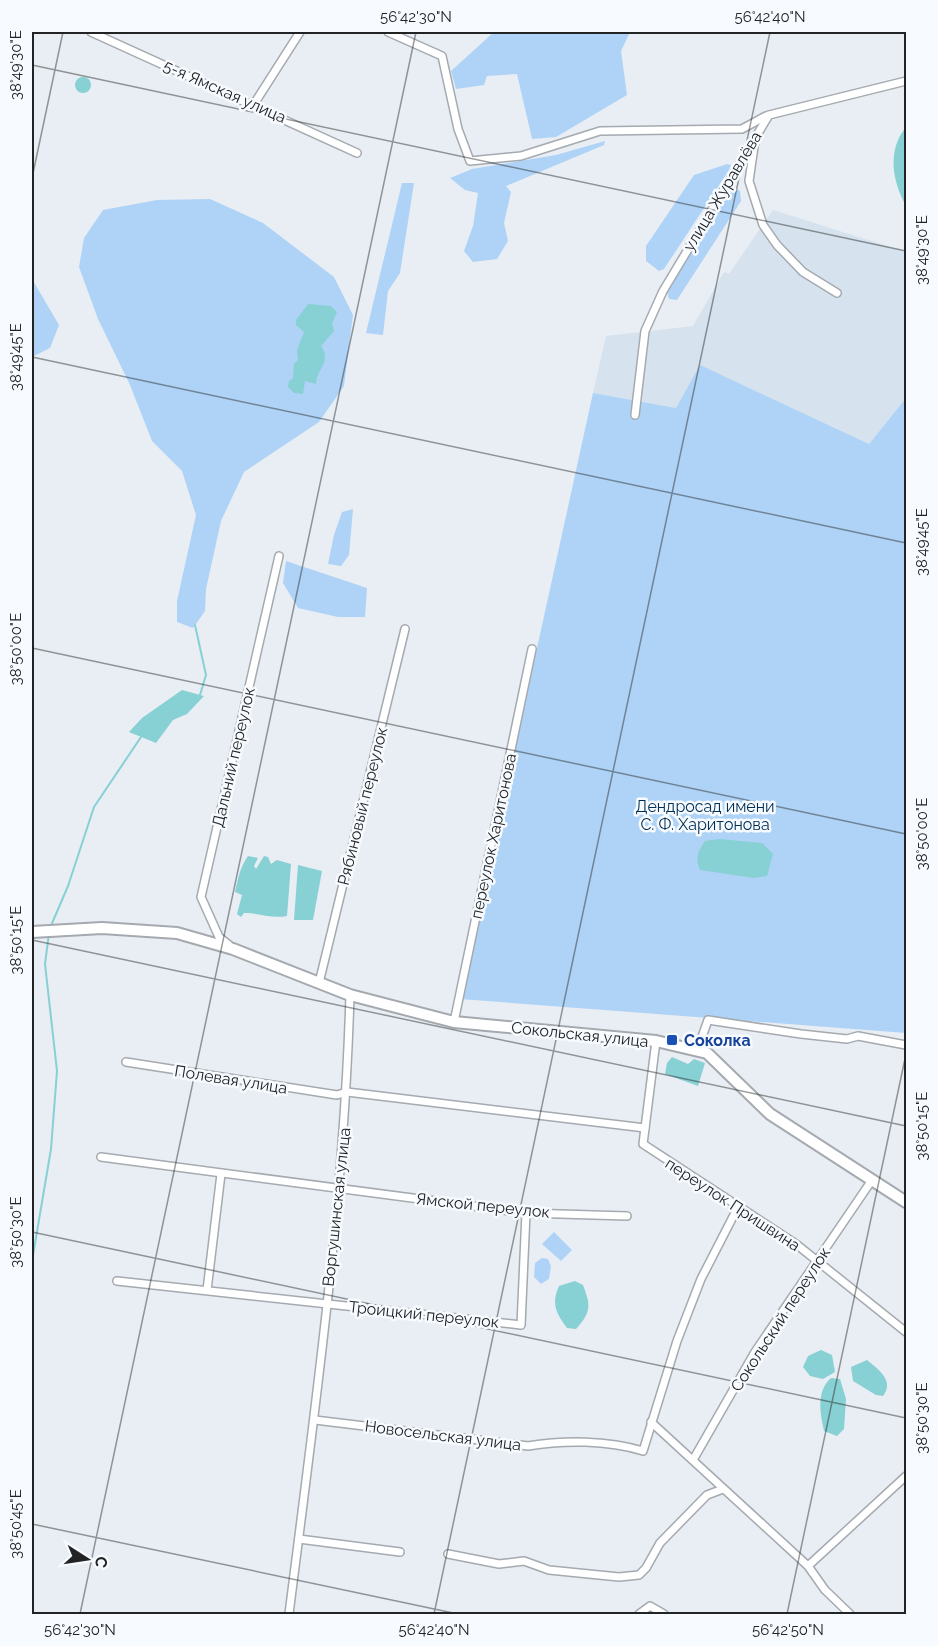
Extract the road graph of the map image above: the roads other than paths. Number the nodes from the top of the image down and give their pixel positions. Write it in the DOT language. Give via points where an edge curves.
graph roads {
  1 [pos="91,32"];
  2 [pos="300,32"];
  3 [pos="388,32"];
  4 [pos="906,81"];
  5 [pos="254,104"];
  6 [pos="769,115"];
  7 [pos="756,134"];
  8 [pos="357,153"];
  9 [pos="837,293"];
  10 [pos="635,415"];
  11 [pos="279,556"];
  12 [pos="405,628"];
  13 [pos="532,649"];
  14 [pos="32,932"];
  15 [pos="233,949"];
  16 [pos="319,983"];
  17 [pos="350,995"];
  18 [pos="454,1022"];
  19 [pos="656,1041"];
  20 [pos="906,1045"];
  21 [pos="697,1051"];
  22 [pos="126,1062"];
  23 [pos="347,1092"];
  24 [pos="645,1128"];
  25 [pos="101,1157"];
  26 [pos="221,1174"];
  27 [pos="872,1180"];
  28 [pos="339,1188"];
  29 [pos="906,1202"];
  30 [pos="738,1207"];
  31 [pos="526,1213"];
  32 [pos="627,1216"];
  33 [pos="818,1260"];
  34 [pos="117,1281"];
  35 [pos="207,1290"];
  36 [pos="327,1303"];
  37 [pos="906,1332"];
  38 [pos="315,1420"];
  39 [pos="651,1422"];
  40 [pos="693,1460"];
  41 [pos="906,1476"];
  42 [pos="723,1489"];
  43 [pos="299,1539"];
  44 [pos="400,1552"];
  45 [pos="448,1554"];
  46 [pos="808,1566"];
  47 [pos="289,1614"];
  48 [pos="639,1614"];
  49 [pos="664,1614"];
  50 [pos="850,1614"];
  1 -- 5 [label="street, 5-я Ямская улица"];
  2 -- 5 [label="street"];
  3 -- 6 [label="street" via="442,56 456,121 470,161 521,156 600,131 742,129"];
  4 -- 6 [label="street, улица Журавлёва"];
  5 -- 8 [label="street, 5-я Ямская улица"];
  6 -- 7 [label="street, улица Журавлёва"];
  7 -- 9 [label="street" via="749,181 763,225 803,272"];
  7 -- 10 [label="street, улица Журавлёва" via="650,318"];
  11 -- 15 [label="street, Дальний переулок" via="201,897 219,937"];
  12 -- 16 [label="street, Рябиновый переулок"];
  13 -- 18 [label="street, переулок Харитонова"];
  14 -- 15 [label="street, Сокольская улица" via="102,928 177,933"];
  15 -- 16 [label="street, Сокольская улица"];
  16 -- 17 [label="street, Сокольская улица"];
  17 -- 18 [label="street, Сокольская улица"];
  17 -- 23 [label="street, Воргушинская улица"];
  18 -- 19 [label="street, Сокольская улица"];
  19 -- 21 [label="street, Сокольская улица"];
  19 -- 24 [label="street"];
  20 -- 21 [label="street" via="708,1020"];
  21 -- 27 [label="street, Сокольская улица" via="708,1053 770,1114"];
  22 -- 23 [label="street, Полевая улица" via="337,1095"];
  23 -- 24 [label="street"];
  23 -- 28 [label="street, Воргушинская улица"];
  24 -- 30 [label="street, переулок Пришвина" via="643,1144"];
  25 -- 26 [label="street, Ямской переулок"];
  26 -- 28 [label="street, Ямской переулок"];
  26 -- 35 [label="street"];
  27 -- 29 [label="street, Сокольская улица"];
  27 -- 33 [label="street, Сокольский переулок"];
  28 -- 31 [label="street, Ямской переулок"];
  28 -- 36 [label="street, Воргушинская улица"];
  30 -- 33 [label="street, переулок Пришвина"];
  30 -- 39 [label="street" via="701,1279"];
  31 -- 32 [label="street, Ямской переулок"];
  31 -- 36 [label="street, Троицкий переулок" via="521,1325"];
  33 -- 37 [label="street, переулок Пришвина"];
  33 -- 40 [label="street, Сокольский переулок" via="755,1352"];
  34 -- 35 [label="street, Троицкий переулок"];
  35 -- 36 [label="street, Троицкий переулок"];
  36 -- 38 [label="street, Воргушинская улица"];
  38 -- 39 [label="street, Новосельская улица" via="528,1446 558,1441 643,1451"];
  38 -- 43 [label="street, Воргушинская улица"];
  39 -- 40 [label="street"];
  40 -- 42 [label="street"];
  41 -- 46 [label="street"];
  42 -- 45 [label="street" via="707,1495 660,1543 639,1575 619,1577 549,1570 525,1561 499,1564"];
  42 -- 46 [label="street"];
  43 -- 44 [label="street"];
  43 -- 47 [label="street, Воргушинская улица"];
  46 -- 50 [label="street" via="825,1590"];
  48 -- 49 [label="street" via="650,1606"];
}
